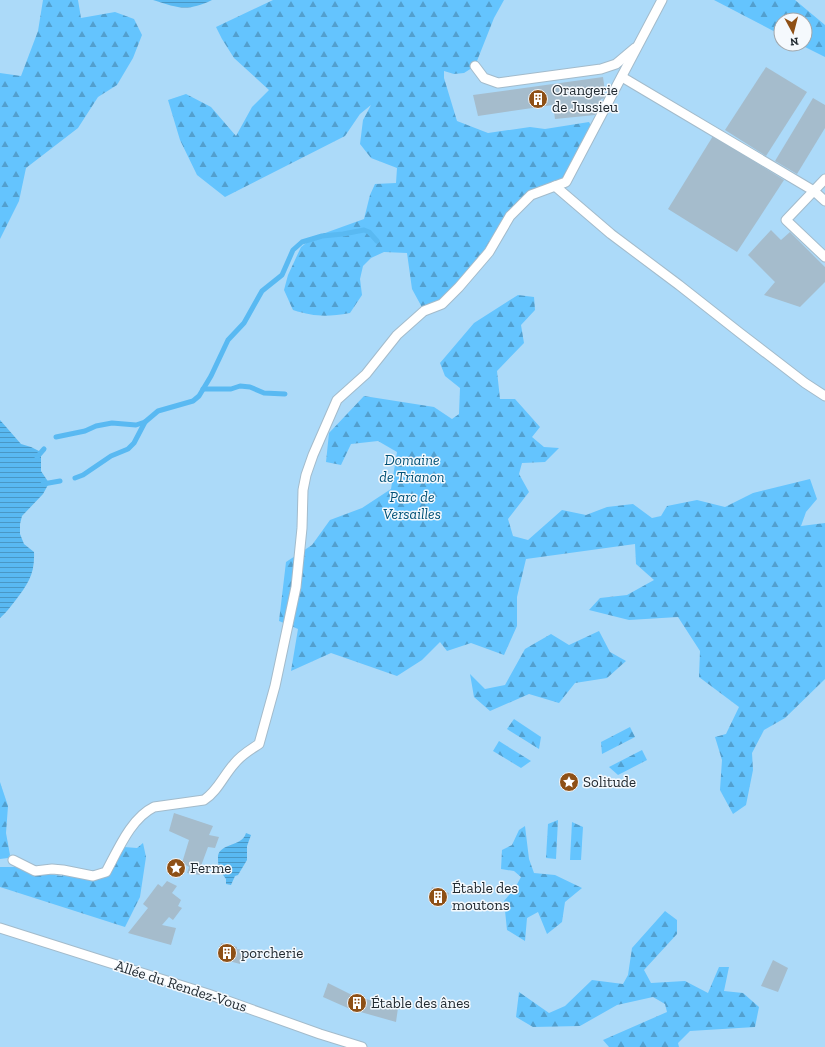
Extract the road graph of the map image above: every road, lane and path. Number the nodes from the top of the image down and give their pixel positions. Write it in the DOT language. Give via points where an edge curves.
graph roads {
  1 [pos="662,0"];
  2 [pos="639,44"];
  3 [pos="475,66"];
  4 [pos="622,77"];
  5 [pos="825,179"];
  6 [pos="555,186"];
  7 [pos="814,191"];
  8 [pos="825,201"];
  9 [pos="825,257"];
  10 [pos="825,396"];
  11 [pos="13,860"];
  12 [pos="0,928"];
  13 [pos="362,1047"];
  1 -- 2 [label="lane"];
  2 -- 3 [label="lane" via="616,64 601,69 554,76 498,83 484,78"];
  2 -- 4 [label="lane"];
  4 -- 6 [label="lane" via="566,182"];
  4 -- 7 [label="lane"];
  5 -- 7 [label="lane"];
  6 -- 10 [label="lane" via="611,234"];
  6 -- 11 [label="lane" via="531,195 510,216 489,252 460,287 442,304 424,311 398,335 366,374 337,400 306,475 296,587 275,686 259,744 234,764 210,796 204,800 149,809 127,834 106,872 93,876 52,869 35,871"];
  7 -- 8 [label="lane"];
  7 -- 9 [label="lane" via="786,220"];
  12 -- 13 [label="lane, Allée du Rendez-Vous" via="208,994"];
}
